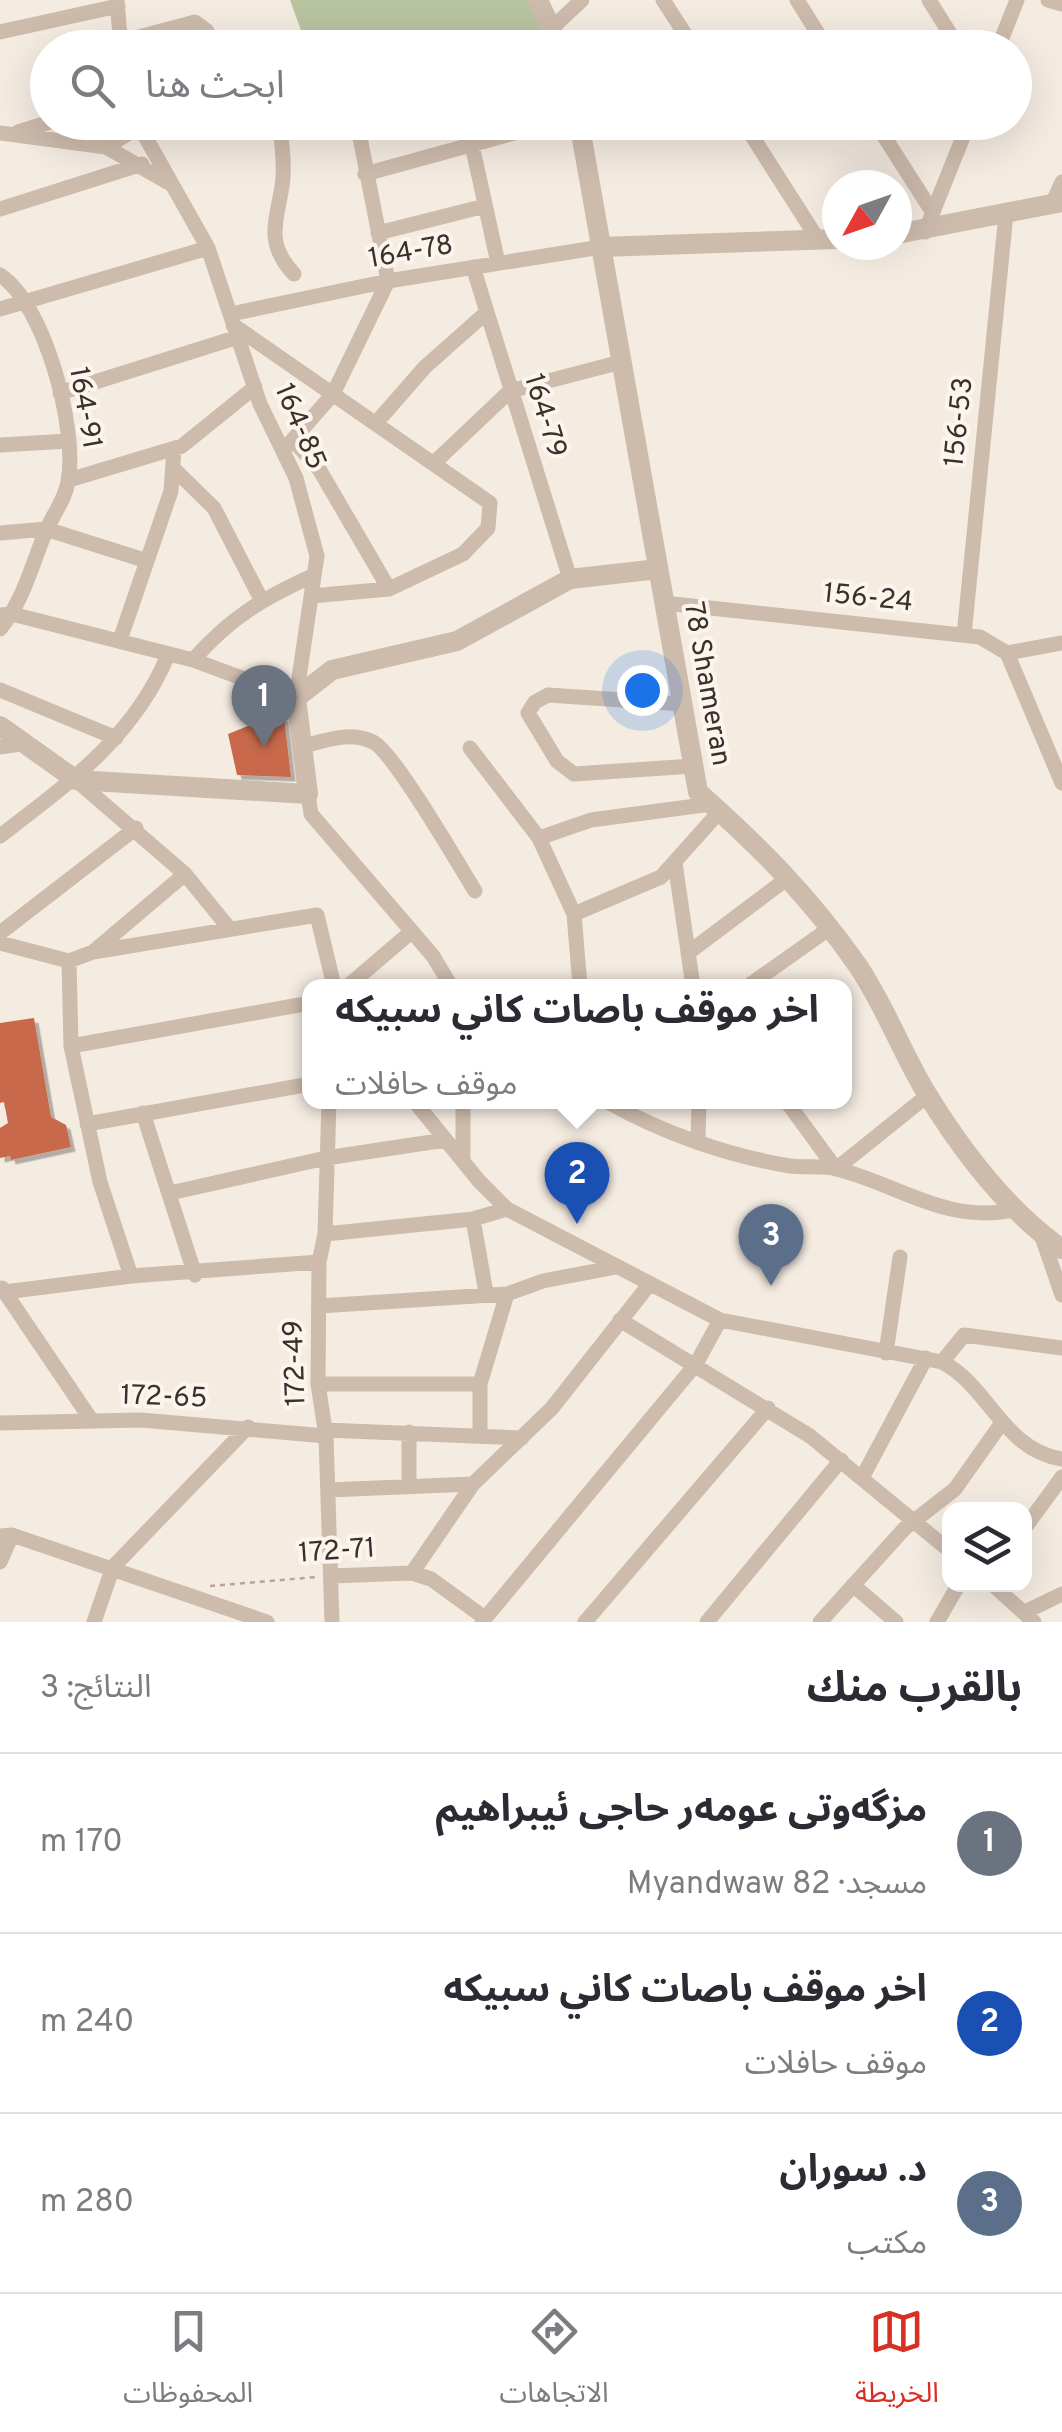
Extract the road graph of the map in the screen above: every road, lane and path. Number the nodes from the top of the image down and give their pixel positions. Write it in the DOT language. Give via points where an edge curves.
graph roads {
  1 [pos="538,0"];
  2 [pos="582,0"];
  3 [pos="662,0"];
  4 [pos="797,0"];
  5 [pos="929,0"];
  6 [pos="1018,0"];
  7 [pos="1048,0"];
  8 [pos="118,3"];
  9 [pos="1062,4"];
  10 [pos="119,30"];
  11 [pos="170,30"];
  12 [pos="208,30"];
  13 [pos="552,30"];
  14 [pos="561,30"];
  15 [pos="682,30"];
  16 [pos="816,30"];
  17 [pos="948,30"];
  18 [pos="1006,30"];
  19 [pos="0,32"];
  20 [pos="56,140"];
  21 [pos="103,140"];
  22 [pos="116,140"];
  23 [pos="147,140"];
  24 [pos="280,140"];
  25 [pos="360,140"];
  26 [pos="490,140"];
  27 [pos="582,140"];
  28 [pos="757,140"];
  29 [pos="885,140"];
  30 [pos="961,140"];
  31 [pos="472,145"];
  32 [pos="106,147"];
  33 [pos="142,164"];
  34 [pos="365,174"];
  35 [pos="1062,182"];
  36 [pos="176,188"];
  37 [pos="1057,204"];
  38 [pos="486,206"];
  39 [pos="0,209"];
  40 [pos="1006,214"];
  41 [pos="929,223"];
  42 [pos="912,229"];
  43 [pos="378,232"];
  44 [pos="822,232"];
  45 [pos="822,240"];
  46 [pos="601,247"];
  47 [pos="208,248"];
  48 [pos="498,264"];
  49 [pos="473,268"];
  50 [pos="294,274"];
  51 [pos="0,275"];
  52 [pos="388,281"];
  53 [pos="26,302"];
  54 [pos="0,310"];
  55 [pos="487,312"];
  56 [pos="234,325"];
  57 [pos="622,362"];
  58 [pos="254,388"];
  59 [pos="510,391"];
  60 [pos="60,393"];
  61 [pos="333,394"];
  62 [pos="376,424"];
  63 [pos="69,441"];
  64 [pos="0,445"];
  65 [pos="288,445"];
  66 [pos="174,448"];
  67 [pos="434,463"];
  68 [pos="173,468"];
  69 [pos="69,480"];
  70 [pos="46,529"];
  71 [pos="0,533"];
  72 [pos="147,561"];
  73 [pos="658,569"];
  74 [pos="314,576"];
  75 [pos="570,580"];
  76 [pos="389,589"];
  77 [pos="311,596"];
  78 [pos="262,600"];
  79 [pos="664,602"];
  80 [pos="6,615"];
  81 [pos="0,628"];
  82 [pos="964,635"];
  83 [pos="120,640"];
  84 [pos="1062,643"];
  85 [pos="1007,652"];
  86 [pos="168,656"];
  87 [pos="193,660"];
  88 [pos="0,690"];
  89 [pos="296,698"];
  90 [pos="682,704"];
  91 [pos="0,726"];
  92 [pos="116,738"];
  93 [pos="11,745"];
  94 [pos="304,746"];
  95 [pos="470,748"];
  96 [pos="693,766"];
  97 [pos="76,780"];
  98 [pos="1062,783"];
  99 [pos="308,794"];
  100 [pos="716,808"];
  101 [pos="136,828"];
  102 [pos="0,836"];
  103 [pos="539,838"];
  104 [pos="675,863"];
  105 [pos="185,874"];
  106 [pos="789,877"];
  107 [pos="475,891"];
  108 [pos="574,914"];
  109 [pos="230,928"];
  110 [pos="830,928"];
  111 [pos="411,932"];
  112 [pos="0,933"];
  113 [pos="0,943"];
  114 [pos="93,952"];
  115 [pos="688,953"];
  116 [pos="69,961"];
  117 [pos="332,979"];
  118 [pos="356,979"];
  119 [pos="447,979"];
  120 [pos="579,979"];
  121 [pos="692,979"];
  122 [pos="758,979"];
  123 [pos="302,1003"];
  124 [pos="71,1046"];
  125 [pos="302,1085"];
  126 [pos="928,1095"];
  127 [pos="329,1109"];
  128 [pos="421,1109"];
  129 [pos="463,1109"];
  130 [pos="620,1109"];
  131 [pos="698,1109"];
  132 [pos="792,1109"];
  133 [pos="142,1113"];
  134 [pos="87,1124"];
  135 [pos="445,1140"];
  136 [pos="698,1140"];
  137 [pos="326,1158"];
  138 [pos="462,1161"];
  139 [pos="836,1168"];
  140 [pos="170,1193"];
  141 [pos="508,1209"];
  142 [pos="1014,1210"];
  143 [pos="472,1219"];
  144 [pos="325,1234"];
  145 [pos="1041,1234"];
  146 [pos="1062,1250"];
  147 [pos="900,1257"];
  148 [pos="319,1262"];
  149 [pos="616,1268"];
  150 [pos="196,1275"];
  151 [pos="131,1276"];
  152 [pos="648,1286"];
  153 [pos="2,1289"];
  154 [pos="486,1293"];
  155 [pos="507,1294"];
  156 [pos="1062,1295"];
  157 [pos="319,1306"];
  158 [pos="620,1320"];
  159 [pos="720,1320"];
  160 [pos="1062,1348"];
  161 [pos="886,1354"];
  162 [pos="934,1360"];
  163 [pos="696,1364"];
  164 [pos="318,1384"];
  165 [pos="480,1384"];
  166 [pos="768,1408"];
  167 [pos="92,1421"];
  168 [pos="0,1422"];
  169 [pos="1001,1424"];
  170 [pos="248,1428"];
  171 [pos="408,1432"];
  172 [pos="326,1433"];
  173 [pos="480,1434"];
  174 [pos="522,1438"];
  175 [pos="840,1460"];
  176 [pos="1062,1460"];
  177 [pos="864,1476"];
  178 [pos="1062,1477"];
  179 [pos="473,1484"];
  180 [pos="409,1487"];
  181 [pos="328,1490"];
  182 [pos="1032,1518"];
  183 [pos="914,1522"];
  184 [pos="6,1536"];
  185 [pos="942,1544"];
  186 [pos="0,1562"];
  187 [pos="113,1567"];
  188 [pos="412,1573"];
  189 [pos="331,1576"];
  190 [pos="854,1585"];
  191 [pos="179,1589"];
  192 [pos="954,1592"];
  193 [pos="1001,1592"];
  194 [pos="1062,1594"];
  195 [pos="221,1604"];
  196 [pos="1029,1617"];
  197 [pos="484,1620"];
  198 [pos="94,1622"];
  199 [pos="214,1622"];
  200 [pos="267,1622"];
  201 [pos="332,1622"];
  202 [pos="585,1622"];
  203 [pos="707,1622"];
  204 [pos="820,1622"];
  205 [pos="896,1622"];
  206 [pos="937,1622"];
  1 -- 13 [label="street"];
  2 -- 14 [label="street"];
  3 -- 15 [label="street"];
  4 -- 16 [label="street"];
  5 -- 17 [label="street"];
  6 -- 18 [label="street"];
  7 -- 9 [label="street"];
  8 -- 10 [label="street"];
  8 -- 19 [label="street"];
  11 -- 12 [label="street" via="195,22"];
  20 -- 32 [label="street, 164-85"];
  21 -- 32 [label="street"];
  22 -- 32 [label="street"];
  23 -- 36 [label="street, 164-85"];
  24 -- 50 [label="street" via="282,180 272,231"];
  25 -- 34 [label="street"];
  26 -- 31 [label="street"];
  27 -- 46 [label="street, 78 Shameran"];
  28 -- 44 [label="street"];
  29 -- 41 [label="street"];
  30 -- 41 [label="street"];
  31 -- 34 [label="street"];
  31 -- 38 [label="street"];
  32 -- 33 [label="street, 164-85"];
  33 -- 36 [label="street, 164-85"];
  33 -- 39 [label="street"];
  34 -- 43 [label="street"];
  35 -- 37 [label="street"];
  36 -- 47 [label="street, 164-85"];
  37 -- 40 [label="street"];
  38 -- 43 [label="street"];
  38 -- 48 [label="street"];
  40 -- 41 [label="street"];
  40 -- 82 [label="street, 156-53"];
  41 -- 42 [label="street"];
  43 -- 52 [label="street"];
  45 -- 46 [label="street"];
  46 -- 48 [label="street, 164-78"];
  46 -- 57 [label="street, 78 Shameran"];
  47 -- 53 [label="street"];
  47 -- 56 [label="street, 164-85"];
  48 -- 49 [label="street, 164-78"];
  49 -- 52 [label="street, 164-78"];
  49 -- 55 [label="street, 164-79"];
  51 -- 53 [label="street, 164-91"];
  52 -- 56 [label="street, 164-78"];
  52 -- 61 [label="street"];
  53 -- 54 [label="street"];
  53 -- 60 [label="street, 164-91"];
  55 -- 59 [label="street, 164-79"];
  55 -- 62 [label="street" via="425,367"];
  56 -- 58 [label="street, 164-85"];
  56 -- 60 [label="street, 164-78"];
  56 -- 61 [label="street"];
  57 -- 59 [label="street"];
  57 -- 73 [label="street, 78 Shameran"];
  58 -- 65 [label="street, 164-85"];
  58 -- 66 [label="street"];
  59 -- 67 [label="street"];
  59 -- 75 [label="street, 164-79"];
  60 -- 63 [label="street, 164-91"];
  61 -- 62 [label="street"];
  61 -- 65 [label="street"];
  62 -- 67 [label="street"];
  63 -- 64 [label="street"];
  63 -- 69 [label="street, 164-91"];
  65 -- 74 [label="street, 164-85" via="317,556"];
  65 -- 76 [label="street" via="319,469"];
  66 -- 68 [label="street"];
  66 -- 69 [label="street"];
  67 -- 76 [label="street" via="490,503 488,528 463,554"];
  68 -- 72 [label="street" via="172,491"];
  68 -- 78 [label="street" via="214,508"];
  69 -- 70 [label="street, 164-91"];
  70 -- 71 [label="street"];
  70 -- 72 [label="street"];
  70 -- 80 [label="street, 164-91" via="32,577"];
  72 -- 83 [label="street"];
  73 -- 75 [label="street"];
  73 -- 79 [label="street, 78 Shameran"];
  74 -- 77 [label="street, 164-85"];
  74 -- 78 [label="street"];
  75 -- 89 [label="street" via="457,642 332,670"];
  76 -- 77 [label="street"];
  77 -- 89 [label="street, 164-85"];
  78 -- 87 [label="street" via="224,625"];
  79 -- 82 [label="street, 156-24"];
  79 -- 90 [label="street, 78 Shameran"];
  80 -- 81 [label="street, 164-91"];
  80 -- 83 [label="street"];
  82 -- 85 [label="street, 156-24"];
  83 -- 86 [label="street"];
  84 -- 85 [label="street"];
  85 -- 98 [label="street"];
  86 -- 87 [label="street"];
  86 -- 92 [label="street"];
  87 -- 89 [label="street"];
  88 -- 92 [label="street"];
  89 -- 94 [label="street"];
  90 -- 96 [label="street, 78 Shameran"];
  90 -- 96 [label="street" via="548,695 528,713 557,761 574,774"];
  91 -- 93 [label="street"];
  92 -- 97 [label="street"];
  93 -- 97 [label="street"];
  94 -- 99 [label="street"];
  94 -- 107 [label="street" via="347,735 374,742 404,777"];
  95 -- 103 [label="street"];
  96 -- 100 [label="street, 78 Shameran" via="698,792"];
  97 -- 99 [label="street"];
  97 -- 101 [label="street"];
  97 -- 102 [label="street"];
  99 -- 111 [label="street" via="311,814"];
  100 -- 103 [label="street" via="590,820"];
  100 -- 104 [label="street"];
  100 -- 106 [label="street, 78 Shameran"];
  101 -- 105 [label="street"];
  101 -- 112 [label="street"];
  103 -- 108 [label="street"];
  104 -- 108 [label="street" via="661,877"];
  104 -- 115 [label="street"];
  105 -- 109 [label="street"];
  105 -- 114 [label="street"];
  106 -- 110 [label="street, 78 Shameran"];
  106 -- 115 [label="street"];
  108 -- 120 [label="street"];
  109 -- 114 [label="street"];
  109 -- 117 [label="street" via="318,915"];
  110 -- 122 [label="street"];
  110 -- 126 [label="street, 78 Shameran" via="880,1003"];
  111 -- 118 [label="street"];
  111 -- 119 [label="street"];
  113 -- 116 [label="street"];
  114 -- 116 [label="street"];
  115 -- 121 [label="street"];
  116 -- 124 [label="street"];
  123 -- 124 [label="street"];
  124 -- 134 [label="street"];
  125 -- 133 [label="street"];
  126 -- 139 [label="street"];
  126 -- 142 [label="street, 78 Shameran"];
  127 -- 137 [label="street, 172-49"];
  128 -- 135 [label="street"];
  129 -- 138 [label="street"];
  130 -- 136 [label="street"];
  131 -- 136 [label="street"];
  132 -- 139 [label="street"];
  133 -- 134 [label="street"];
  133 -- 140 [label="street"];
  134 -- 151 [label="street"];
  135 -- 137 [label="street"];
  135 -- 138 [label="street"];
  136 -- 139 [label="street" via="790,1166"];
  137 -- 140 [label="street"];
  137 -- 144 [label="street, 172-49"];
  138 -- 141 [label="street"];
  139 -- 142 [label="street" via="915,1200 984,1216"];
  140 -- 150 [label="street"];
  141 -- 143 [label="street"];
  141 -- 149 [label="street"];
  142 -- 145 [label="street, 78 Shameran"];
  143 -- 144 [label="street"];
  143 -- 154 [label="street"];
  144 -- 148 [label="street, 172-49"];
  145 -- 146 [label="street, 78 Shameran"];
  145 -- 156 [label="street"];
  147 -- 161 [label="street"];
  148 -- 150 [label="street"];
  148 -- 157 [label="street, 172-49"];
  149 -- 152 [label="street"];
  149 -- 155 [label="street"];
  150 -- 151 [label="street"];
  151 -- 153 [label="street"];
  152 -- 158 [label="street"];
  152 -- 159 [label="street"];
  153 -- 167 [label="street"];
  154 -- 155 [label="street"];
  154 -- 157 [label="street"];
  155 -- 165 [label="street"];
  157 -- 164 [label="street, 172-49"];
  158 -- 163 [label="street"];
  158 -- 174 [label="street"];
  159 -- 161 [label="street"];
  159 -- 163 [label="street"];
  160 -- 162 [label="street" via="964,1336"];
  161 -- 162 [label="street"];
  162 -- 169 [label="street" via="958,1370"];
  162 -- 177 [label="street"];
  163 -- 166 [label="street"];
  163 -- 197 [label="street"];
  164 -- 165 [label="street"];
  164 -- 172 [label="street, 172-49"];
  165 -- 173 [label="street"];
  166 -- 175 [label="street"];
  166 -- 202 [label="street"];
  167 -- 168 [label="street, 172-65"];
  167 -- 170 [label="street, 172-65"];
  169 -- 176 [label="street"];
  169 -- 183 [label="street" via="955,1489"];
  170 -- 172 [label="street, 172-65"];
  170 -- 187 [label="street"];
  171 -- 172 [label="street, 172-65"];
  171 -- 173 [label="street, 172-65"];
  171 -- 180 [label="street"];
  172 -- 181 [label="street, 172-49"];
  173 -- 174 [label="street, 172-65"];
  174 -- 179 [label="street"];
  175 -- 177 [label="street"];
  175 -- 203 [label="street"];
  177 -- 183 [label="street"];
  178 -- 182 [label="street"];
  179 -- 180 [label="street"];
  179 -- 188 [label="street"];
  180 -- 181 [label="street"];
  181 -- 189 [label="street, 172-49"];
  183 -- 185 [label="street"];
  183 -- 190 [label="street"];
  184 -- 186 [label="street"];
  184 -- 187 [label="street"];
  187 -- 191 [label="street"];
  187 -- 198 [label="street"];
  188 -- 189 [label="street, 172-71"];
  188 -- 197 [label="street, 172-71" via="431,1579"];
  189 -- 191 [label="path, 172-71"];
  189 -- 201 [label="street, 172-49"];
  190 -- 204 [label="street"];
  190 -- 205 [label="street"];
  191 -- 195 [label="street"];
  192 -- 206 [label="street"];
  193 -- 196 [label="street"];
  194 -- 196 [label="street"];
  195 -- 199 [label="street"];
  195 -- 200 [label="street"];
}
